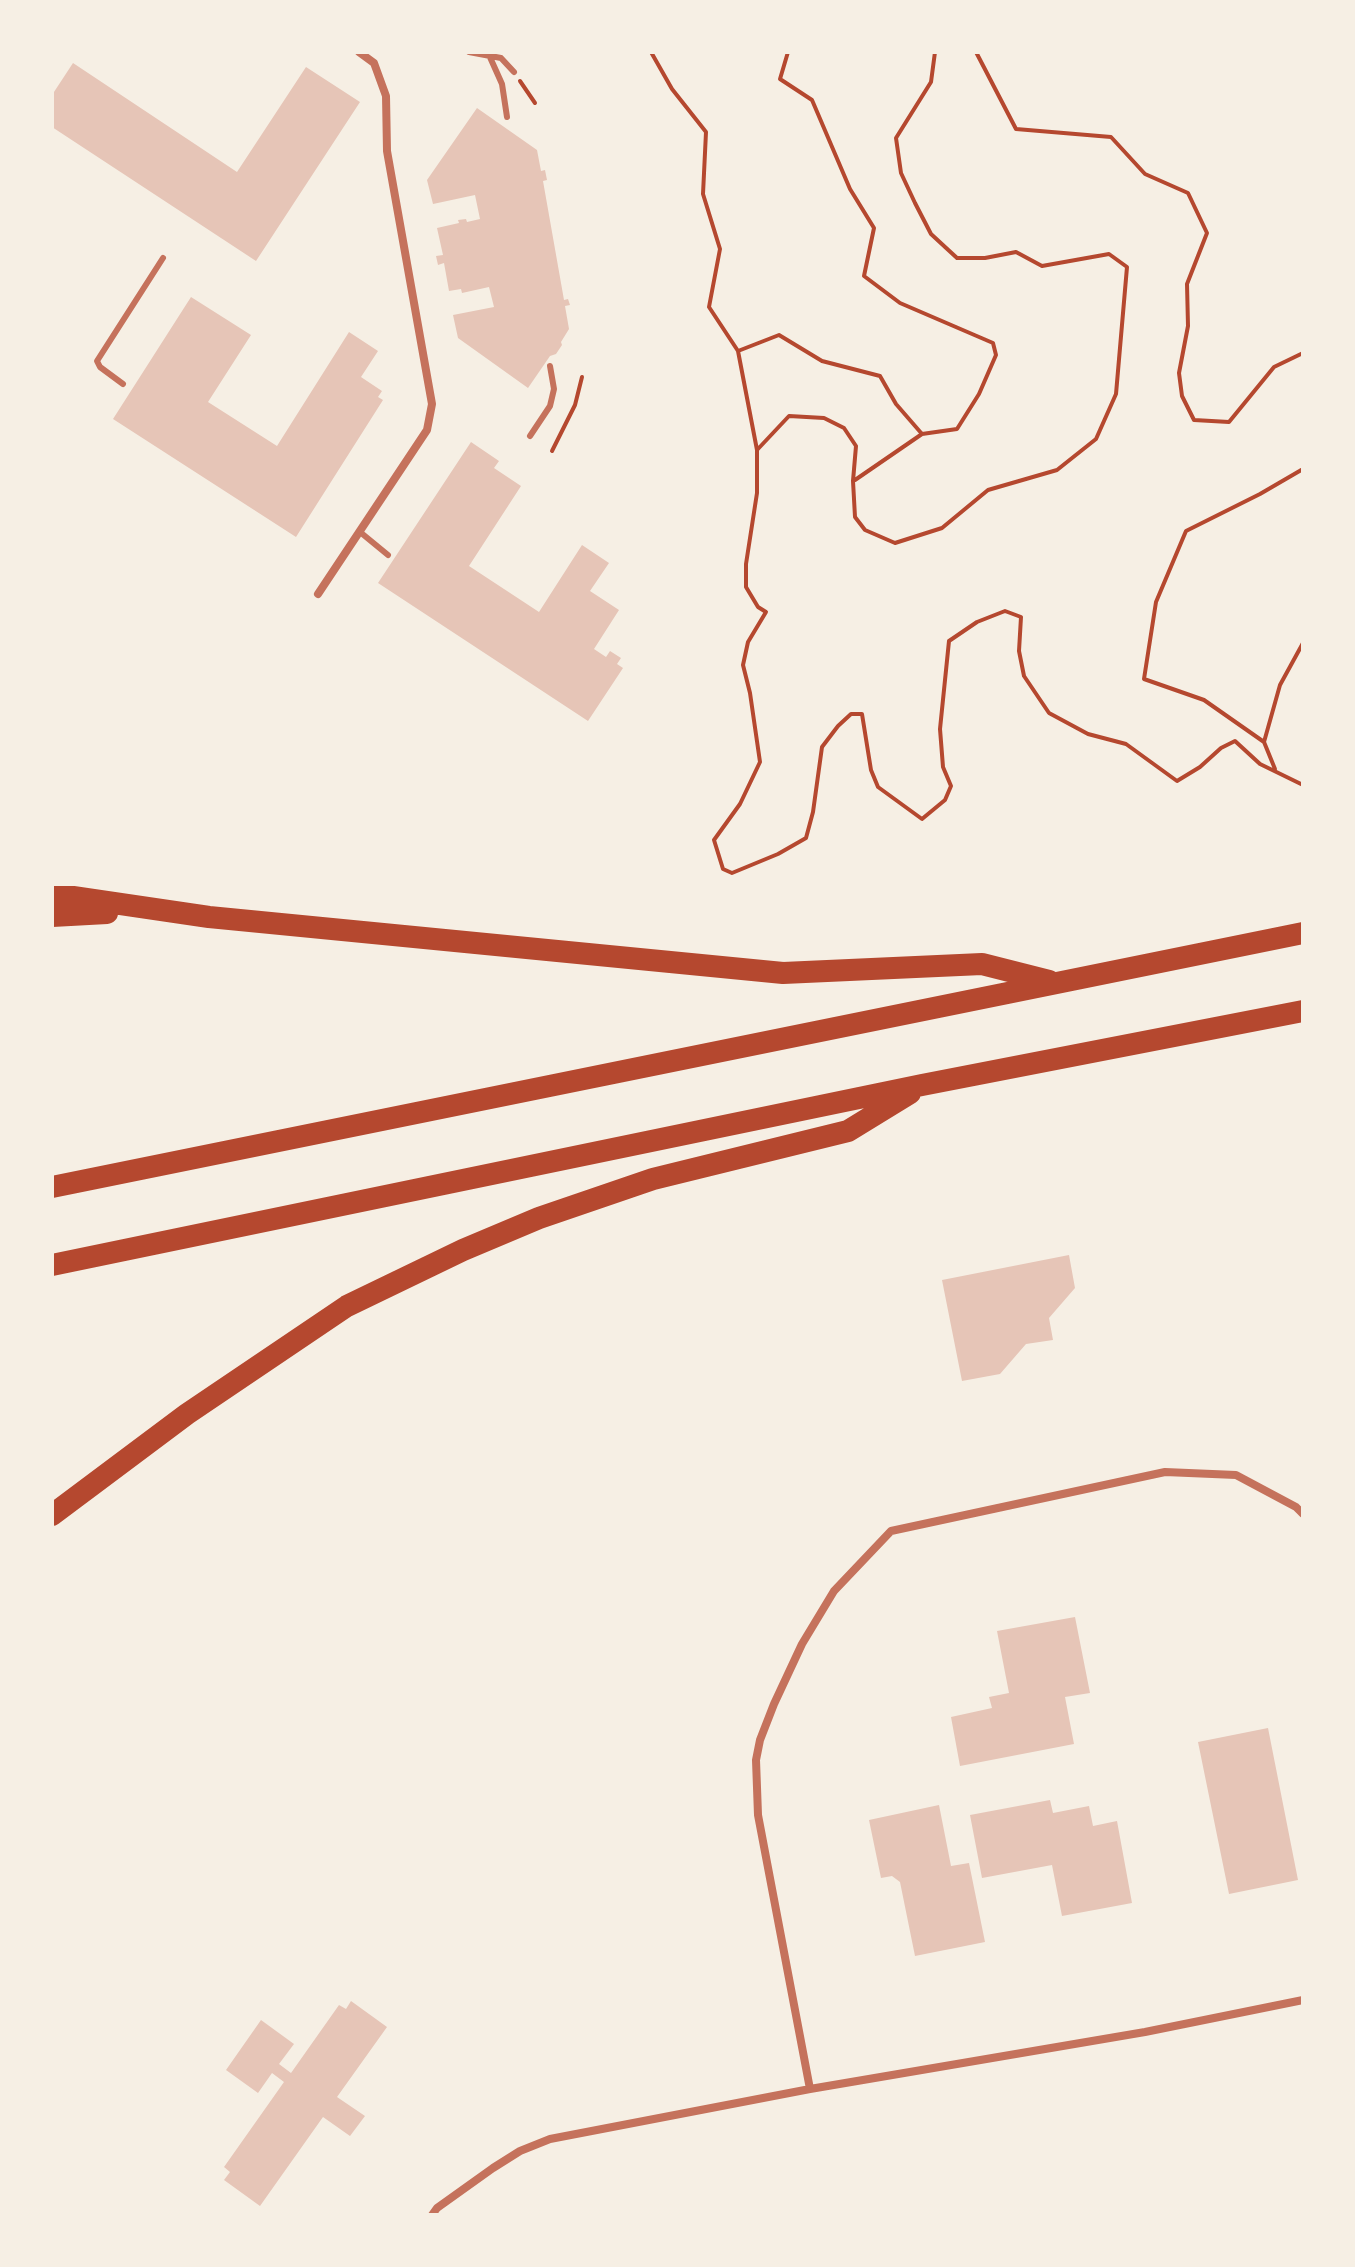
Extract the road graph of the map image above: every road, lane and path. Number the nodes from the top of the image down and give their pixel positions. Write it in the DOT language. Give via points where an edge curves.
graph roads {
  1 [pos="359,52"];
  2 [pos="469,52"];
  3 [pos="651,52"];
  4 [pos="788,52"];
  5 [pos="935,52"];
  6 [pos="976,52"];
  7 [pos="489,55"];
  8 [pos="514,72"];
  9 [pos="535,103"];
  10 [pos="507,117"];
  11 [pos="163,258"];
  12 [pos="738,351"];
  13 [pos="1303,353"];
  14 [pos="550,366"];
  15 [pos="582,377"];
  16 [pos="123,384"];
  17 [pos="922,434"];
  18 [pos="530,436"];
  19 [pos="757,450"];
  20 [pos="552,451"];
  21 [pos="1303,469"];
  22 [pos="853,481"];
  23 [pos="360,532"];
  24 [pos="388,555"];
  25 [pos="318,594"];
  26 [pos="1303,643"];
  27 [pos="1264,742"];
  28 [pos="1276,771"];
  29 [pos="1303,785"];
  30 [pos="52,897"];
  31 [pos="157,911"];
  32 [pos="52,916"];
  33 [pos="1303,933"];
  34 [pos="1054,982"];
  35 [pos="1303,1011"];
  36 [pos="922,1085"];
  37 [pos="52,1187"];
  38 [pos="52,1265"];
  39 [pos="88,1488"];
  40 [pos="1303,1514"];
  41 [pos="52,1515"];
  42 [pos="52,1525"];
  43 [pos="1303,2000"];
  44 [pos="810,2089"];
  45 [pos="432,2215"];
  1 -- 23 [label="street" via="374,63 386,96 387,151 432,404 427,430"];
  2 -- 7 [label="lane"];
  3 -- 12 [label="path" via="706,132 703,194 720,249 709,307"];
  4 -- 17 [label="path" via="780,79 812,100 850,189 874,228 864,276 900,303 993,343 996,355 957,429"];
  5 -- 22 [label="path" via="931,82 896,138 901,173 931,234 957,258 1016,252 1042,266 1109,254 1127,267 1116,394 1096,439 1057,470 988,490 942,528 895,543 865,530 855,517"];
  6 -- 13 [label="path" via="1016,129 1111,137 1145,174 1188,193 1207,233 1187,284 1188,326 1179,373 1182,396 1194,420 1229,422 1274,367"];
  7 -- 8 [label="lane" via="501,58"];
  7 -- 10 [label="lane" via="502,84"];
  8 -- 9 [label="path"];
  11 -- 16 [label="lane" via="97,361"];
  12 -- 17 [label="path" via="779,335 822,361 880,376"];
  12 -- 19 [label="path"];
  14 -- 18 [label="lane" via="550,406"];
  15 -- 20 [label="path" via="575,405"];
  17 -- 22 [label="path"];
  19 -- 22 [label="path" via="789,416 824,418 844,428 856,446"];
  19 -- 28 [label="path" via="746,587 766,612 748,642 743,665 760,762 740,804 714,840 723,869 732,873 806,838 822,747 851,714 862,714 878,787 922,819 945,800 951,786 943,767 940,729 949,641 1005,611 1021,617 1024,676 1049,713 1088,734 1126,744 1177,781 1235,741"];
  21 -- 27 [label="path" via="1186,531 1156,602 1144,679 1204,700"];
  23 -- 24 [label="lane"];
  23 -- 25 [label="street"];
  26 -- 27 [label="path" via="1280,685"];
  27 -- 28 [label="path"];
  28 -- 29 [label="path"];
  30 -- 31 [label="highway"];
  31 -- 32 [label="highway"];
  31 -- 34 [label="highway" via="783,973 982,964"];
  33 -- 34 [label="highway"];
  34 -- 37 [label="highway"];
  35 -- 36 [label="highway"];
  36 -- 38 [label="highway"];
  36 -- 39 [label="highway" via="848,1131 653,1179 539,1218 347,1306"];
  39 -- 41 [label="highway"];
  39 -- 42 [label="highway"];
  40 -- 44 [label="street" via="1236,1475 1165,1472 891,1531 834,1591 774,1704 756,1760 758,1815"];
  43 -- 44 [label="street"];
  44 -- 45 [label="street" via="535,2144 493,2168"];
}
